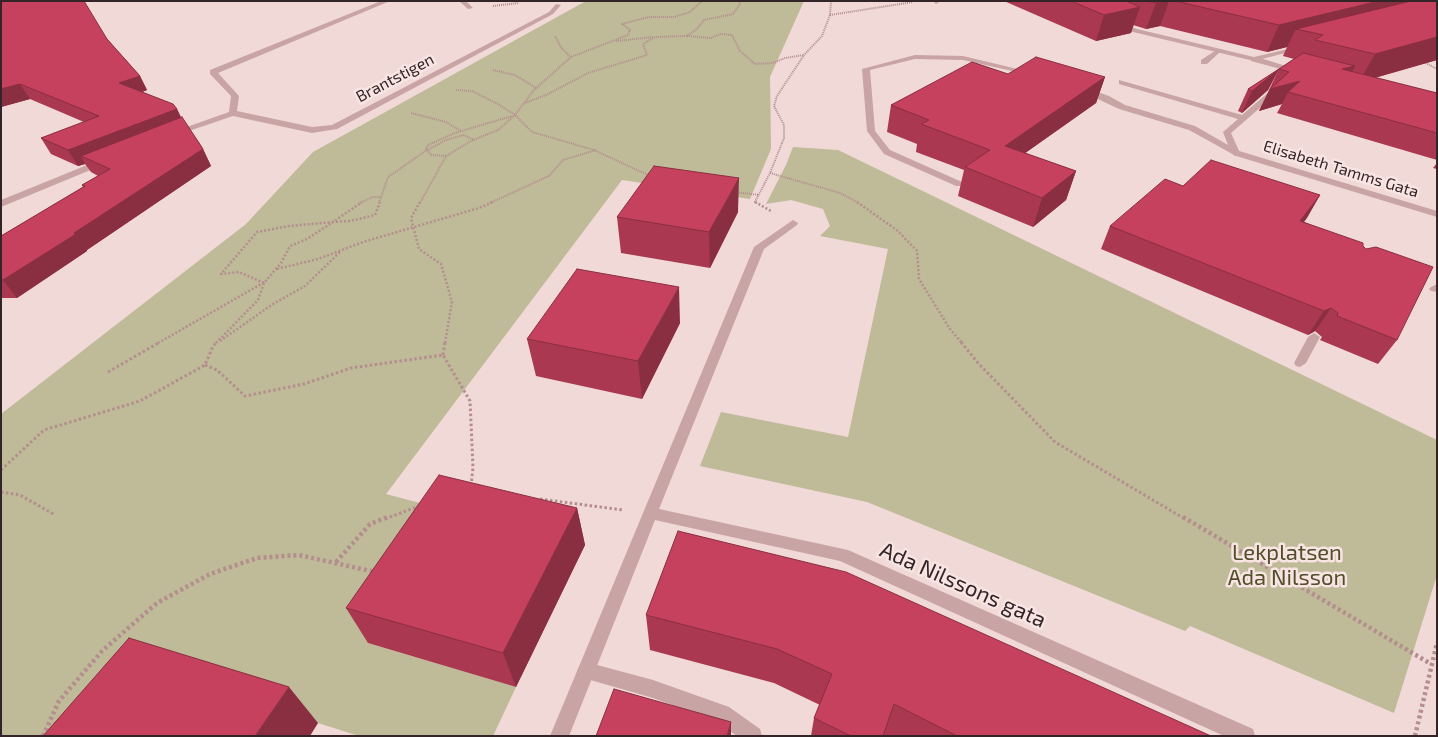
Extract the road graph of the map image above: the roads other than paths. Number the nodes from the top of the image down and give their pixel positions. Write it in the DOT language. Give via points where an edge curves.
graph roads {
  1 [pos="388,1"];
  2 [pos="462,1"];
  3 [pos="558,5"];
  4 [pos="470,8"];
  5 [pos="1108,20"];
  6 [pos="1310,46"];
  7 [pos="1218,51"];
  8 [pos="1254,59"];
  9 [pos="1204,62"];
  10 [pos="1302,72"];
  11 [pos="1036,75"];
  12 [pos="1122,82"];
  13 [pos="1071,86"];
  14 [pos="1273,94"];
  15 [pos="233,113"];
  16 [pos="1245,118"];
  17 [pos="166,136"];
  18 [pos="1236,153"];
  19 [pos="111,158"];
  20 [pos="959,184"];
  21 [pos="1,204"];
  22 [pos="1437,214"];
  23 [pos="793,223"];
  24 [pos="1314,338"];
  25 [pos="1300,363"];
  26 [pos="650,514"];
  27 [pos="586,671"];
  28 [pos="559,736"];
  29 [pos="753,736"];
  30 [pos="1246,736"];
  1 -- 15 [label="street" via="213,72 235,96"];
  2 -- 4 [label="street"];
  3 -- 15 [label="street, Brantstigen" via="551,13 334,127 312,130"];
  5 -- 7 [label="street" via="1135,31"];
  6 -- 8 [label="street"];
  7 -- 8 [label="street"];
  7 -- 9 [label="street"];
  8 -- 10 [label="street"];
  11 -- 20 [label="street" via="963,58 915,57 866,69 870,131 887,152"];
  12 -- 16 [label="street"];
  13 -- 18 [label="street, Elisabeth Tamms Gata" via="1122,107 1192,128"];
  14 -- 16 [label="street"];
  15 -- 17 [label="street"];
  16 -- 18 [label="street" via="1227,132"];
  18 -- 22 [label="street, Elisabeth Tamms Gata"];
  19 -- 21 [label="street"];
  23 -- 26 [label="street" via="759,247"];
  24 -- 25 [label="street"];
  26 -- 27 [label="street"];
  26 -- 30 [label="street, Ada Nilssons gata" via="842,555"];
  27 -- 28 [label="street"];
  27 -- 29 [label="street" via="722,714"];
}
